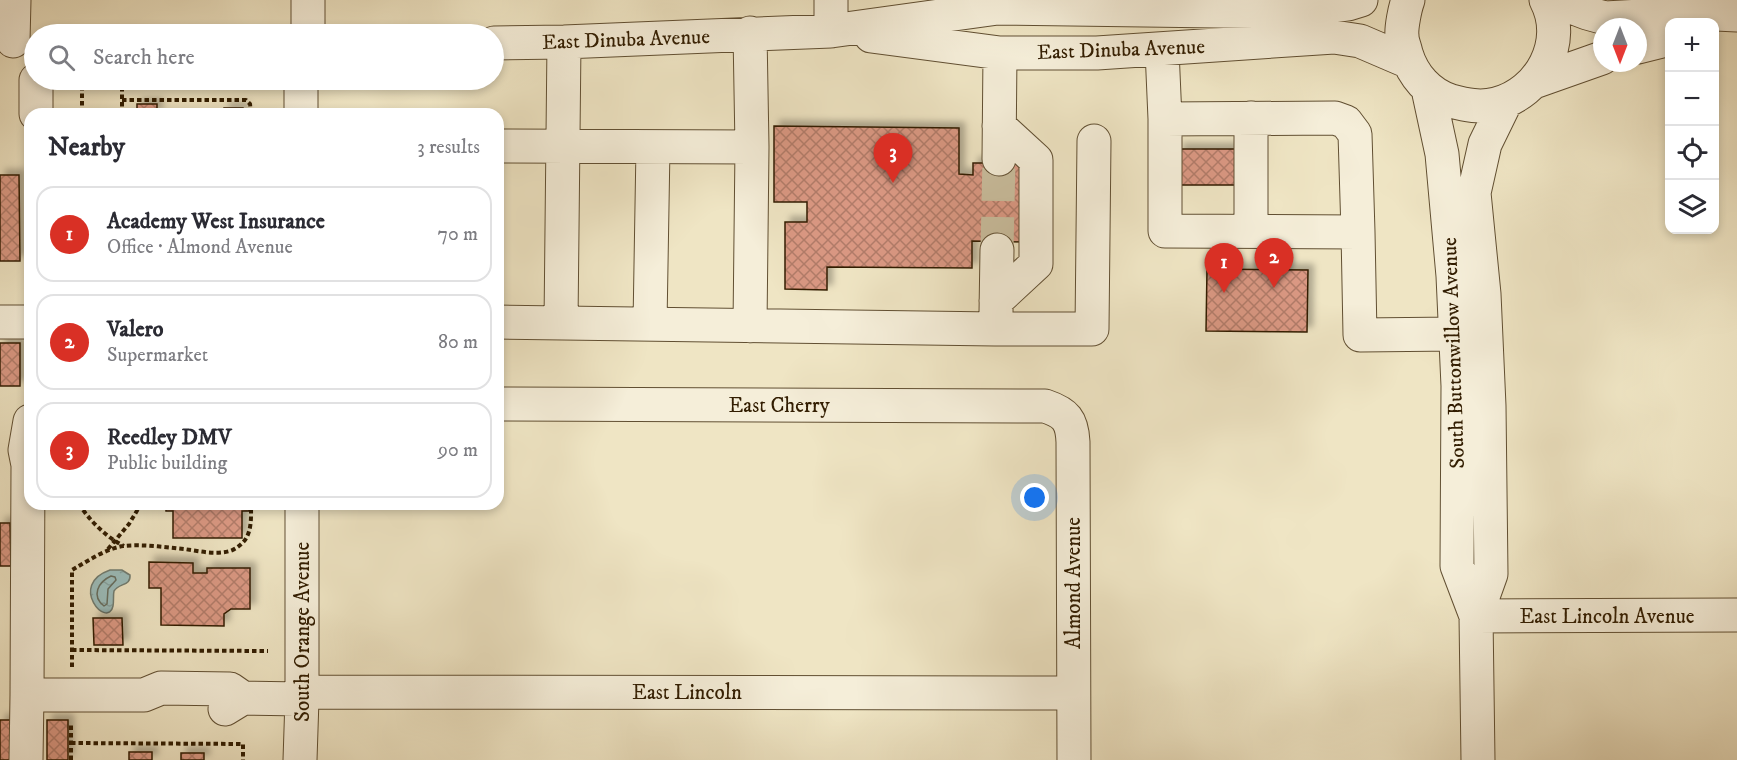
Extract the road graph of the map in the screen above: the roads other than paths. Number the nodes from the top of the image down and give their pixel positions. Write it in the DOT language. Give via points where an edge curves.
graph roads {
  1 [pos="14,0"];
  2 [pos="308,0"];
  3 [pos="1361,0"];
  4 [pos="1408,0"];
  5 [pos="1546,0"];
  6 [pos="1553,0"];
  7 [pos="1737,15"];
  8 [pos="831,16"];
  9 [pos="308,24"];
  10 [pos="750,33"];
  11 [pos="1737,36"];
  12 [pos="1719,38"];
  13 [pos="1665,40"];
  14 [pos="16,41"];
  15 [pos="564,42"];
  16 [pos="504,43"];
  17 [pos="1647,45"];
  18 [pos="1162,50"];
  19 [pos="1000,53"];
  20 [pos="1593,61"];
  21 [pos="1409,62"];
  22 [pos="1534,82"];
  23 [pos="1428,89"];
  24 [pos="36,90"];
  25 [pos="301,90"];
  26 [pos="1506,101"];
  27 [pos="36,108"];
  28 [pos="301,108"];
  29 [pos="1251,118"];
  30 [pos="1165,119"];
  31 [pos="999,126"];
  32 [pos="1094,141"];
  33 [pos="504,146"];
  34 [pos="564,147"];
  35 [pos="653,147"];
  36 [pos="752,147"];
  37 [pos="999,159"];
  38 [pos="1251,231"];
  39 [pos="1358,232"];
  40 [pos="997,250"];
  41 [pos="996,315"];
  42 [pos="0,321"];
  43 [pos="24,321"];
  44 [pos="504,322"];
  45 [pos="561,323"];
  46 [pos="650,324"];
  47 [pos="750,326"];
  48 [pos="1455,334"];
  49 [pos="504,404"];
  50 [pos="1058,411"];
  51 [pos="24,502"];
  52 [pos="302,510"];
  53 [pos="14,594"];
  54 [pos="1737,615"];
  55 [pos="1476,616"];
  56 [pos="1072,693"];
  57 [pos="27,695"];
  58 [pos="302,695"];
  59 [pos="26,760"];
  60 [pos="300,760"];
  61 [pos="1074,760"];
  62 [pos="1478,760"];
  1 -- 14 [label="street"];
  2 -- 9 [label="street"];
  3 -- 8 [label="street, East Dinuba Avenue" via="1291,12 998,8"];
  4 -- 21 [label="street" via="1401,36"];
  5 -- 22 [label="street" via="1554,40 1545,67"];
  6 -- 7 [label="street" via="1605,18"];
  8 -- 10 [label="street, East Dinuba Avenue"];
  8 -- 19 [label="street, East Dinuba Avenue"];
  10 -- 15 [label="street, East Dinuba Avenue"];
  10 -- 36 [label="street"];
  11 -- 12 [label="street"];
  13 -- 17 [label="street"];
  15 -- 16 [label="street, East Dinuba Avenue"];
  15 -- 34 [label="street"];
  18 -- 19 [label="street, East Dinuba Avenue"];
  18 -- 21 [label="street, East Dinuba Avenue" via="1334,37 1360,41"];
  18 -- 30 [label="street"];
  19 -- 31 [label="street"];
  20 -- 22 [label="street"];
  21 -- 23 [label="street"];
  22 -- 26 [label="street"];
  23 -- 26 [label="street" via="1471,107"];
  23 -- 48 [label="street, South Buttonwillow Avenue" via="1442,154"];
  24 -- 27 [label="street"];
  25 -- 28 [label="street"];
  26 -- 55 [label="street, South Buttonwillow Avenue" via="1485,144 1474,194 1490,406 1491,574"];
  29 -- 30 [label="street"];
  29 -- 38 [label="street"];
  29 -- 39 [label="street" via="1335,118 1346,122 1355,134"];
  30 -- 38 [label="street" via="1165,231"];
  31 -- 37 [label="street"];
  31 -- 41 [label="street" via="1036,160 1036,264"];
  32 -- 41 [label="street" via="1092,329"];
  33 -- 34 [label="street"];
  34 -- 35 [label="street"];
  34 -- 45 [label="street"];
  35 -- 36 [label="street"];
  35 -- 46 [label="street"];
  36 -- 47 [label="street"];
  38 -- 39 [label="street"];
  39 -- 48 [label="street" via="1360,335"];
  40 -- 41 [label="street"];
  41 -- 47 [label="street"];
  42 -- 43 [label="street"];
  44 -- 45 [label="street"];
  45 -- 46 [label="street"];
  46 -- 47 [label="street"];
  48 -- 55 [label="street, South Buttonwillow Avenue" via="1457,566"];
  49 -- 50 [label="street, East Cherry" via="1045,406"];
  50 -- 56 [label="street, Almond Avenue" via="1067,418 1073,442"];
  51 -- 53 [label="street"];
  52 -- 58 [label="street, South Orange Avenue"];
  53 -- 57 [label="street"];
  54 -- 55 [label="street, East Lincoln Avenue"];
  55 -- 62 [label="street, South Buttonwillow Avenue"];
  56 -- 58 [label="street, East Lincoln"];
  56 -- 61 [label="street, Almond Avenue"];
  57 -- 58 [label="street, East Lincoln" via="144,695 161,688 230,688 243,698"];
  57 -- 59 [label="street"];
  58 -- 60 [label="street, South Orange Avenue"];
}
